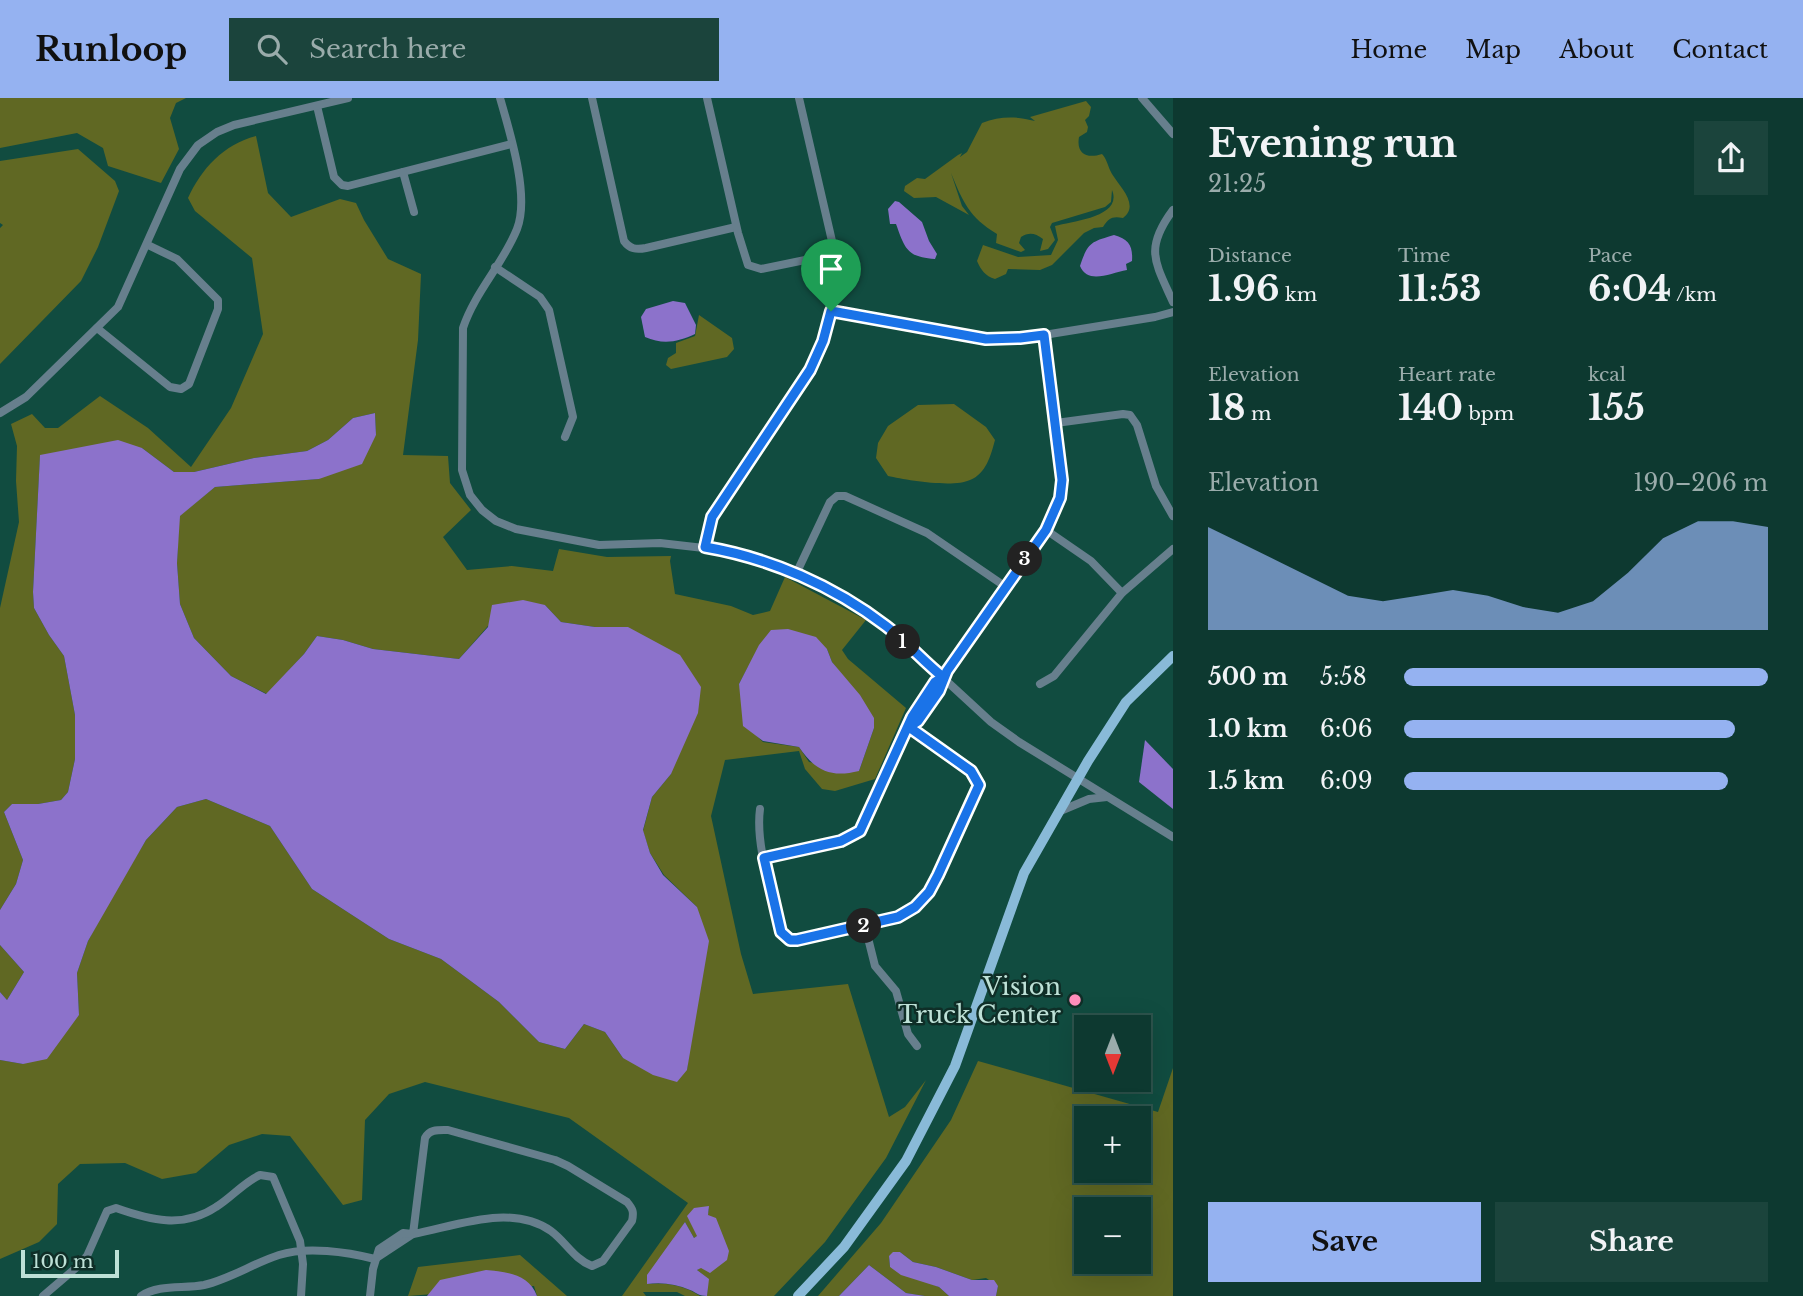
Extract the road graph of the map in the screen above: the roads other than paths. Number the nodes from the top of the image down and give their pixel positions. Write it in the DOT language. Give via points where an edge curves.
graph roads {
  1 [pos="348,98"];
  2 [pos="500,98"];
  3 [pos="592,98"];
  4 [pos="707,98"];
  5 [pos="801,98"];
  6 [pos="1142,98"];
  7 [pos="317,106"];
  8 [pos="1173,134"];
  9 [pos="511,144"];
  10 [pos="403,172"];
  11 [pos="1173,210"];
  12 [pos="414,212"];
  13 [pos="736,227"];
  14 [pos="148,244"];
  15 [pos="834,254"];
  16 [pos="495,267"];
  17 [pos="1173,302"];
  18 [pos="831,311"];
  19 [pos="1173,312"];
  20 [pos="97,328"];
  21 [pos="1044,335"];
  22 [pos="0,414"];
  23 [pos="1056,423"];
  24 [pos="565,437"];
  25 [pos="1173,516"];
  26 [pos="1046,530"];
  27 [pos="705,547"];
  28 [pos="1173,549"];
  29 [pos="796,574"];
  30 [pos="1006,587"];
  31 [pos="1122,593"];
  32 [pos="1173,656"];
  33 [pos="943,677"];
  34 [pos="1040,684"];
  35 [pos="909,727"];
  36 [pos="1078,778"];
  37 [pos="1107,797"];
  38 [pos="760,809"];
  39 [pos="1058,812"];
  40 [pos="1173,837"];
  41 [pos="764,858"];
  42 [pos="864,926"];
  43 [pos="917,1046"];
  44 [pos="413,1234"];
  45 [pos="302,1252"];
  46 [pos="375,1259"];
  47 [pos="43,1296"];
  48 [pos="141,1296"];
  49 [pos="301,1296"];
  50 [pos="370,1296"];
  51 [pos="798,1296"];
  1 -- 7 [label="street"];
  2 -- 9 [label="street"];
  3 -- 13 [label="street" via="627,244 638,250"];
  4 -- 13 [label="street"];
  5 -- 15 [label="street"];
  6 -- 8 [label="street"];
  7 -- 10 [label="street" via="337,182 348,186"];
  7 -- 14 [label="street" via="234,125 198,145 180,169"];
  9 -- 10 [label="street"];
  9 -- 16 [label="street" via="522,208 516,231"];
  10 -- 12 [label="street"];
  11 -- 17 [label="street" via="1154,251"];
  13 -- 15 [label="street" via="744,260 757,269"];
  14 -- 20 [label="street" via="118,307"];
  14 -- 20 [label="street" via="177,259 219,300 190,384 181,389 170,387"];
  15 -- 18 [label="street"];
  16 -- 24 [label="street" via="540,297 549,310 573,417"];
  16 -- 27 [label="street" via="463,328 460,460 470,495 496,521 516,529 599,545"];
  18 -- 21 [label="street" via="986,339"];
  18 -- 27 [label="street" via="817,356 712,517"];
  19 -- 21 [label="street"];
  20 -- 22 [label="street" via="26,397"];
  21 -- 23 [label="street"];
  23 -- 25 [label="street" via="1130,415 1156,486"];
  23 -- 26 [label="street" via="1062,480 1060,498"];
  26 -- 30 [label="street"];
  26 -- 31 [label="street" via="1091,561"];
  27 -- 29 [label="street" via="748,556"];
  28 -- 31 [label="street"];
  29 -- 30 [label="street" via="831,502 841,495 927,533"];
  29 -- 33 [label="street" via="874,618"];
  30 -- 33 [label="street"];
  31 -- 34 [label="street" via="1054,676"];
  32 -- 36 [label="main road" via="1126,702"];
  33 -- 35 [label="street" via="939,691"];
  33 -- 36 [label="street" via="991,722"];
  35 -- 41 [label="street" via="860,831 841,841"];
  35 -- 42 [label="street" via="975,775 978,792 923,901 908,912"];
  36 -- 37 [label="street"];
  36 -- 39 [label="main road"];
  37 -- 39 [label="street"];
  37 -- 40 [label="street"];
  38 -- 41 [label="street"];
  39 -- 51 [label="main road" via="1024,873 955,1066 906,1161 844,1247"];
  41 -- 42 [label="street" via="781,932 790,940"];
  42 -- 43 [label="street" via="875,967 896,991 908,1034"];
  44 -- 44 [label="street" via="480,1220 524,1219 549,1230 592,1266 603,1261 634,1214 627,1202 555,1160 434,1130 425,1138"];
  44 -- 46 [label="street"];
  45 -- 46 [label="street"];
  45 -- 47 [label="street" via="275,1182 260,1175 215,1208 187,1220 155,1220 110,1209 82,1261"];
  45 -- 48 [label="street" via="281,1255 212,1283 158,1289"];
  45 -- 49 [label="street"];
  46 -- 50 [label="street"];
}
